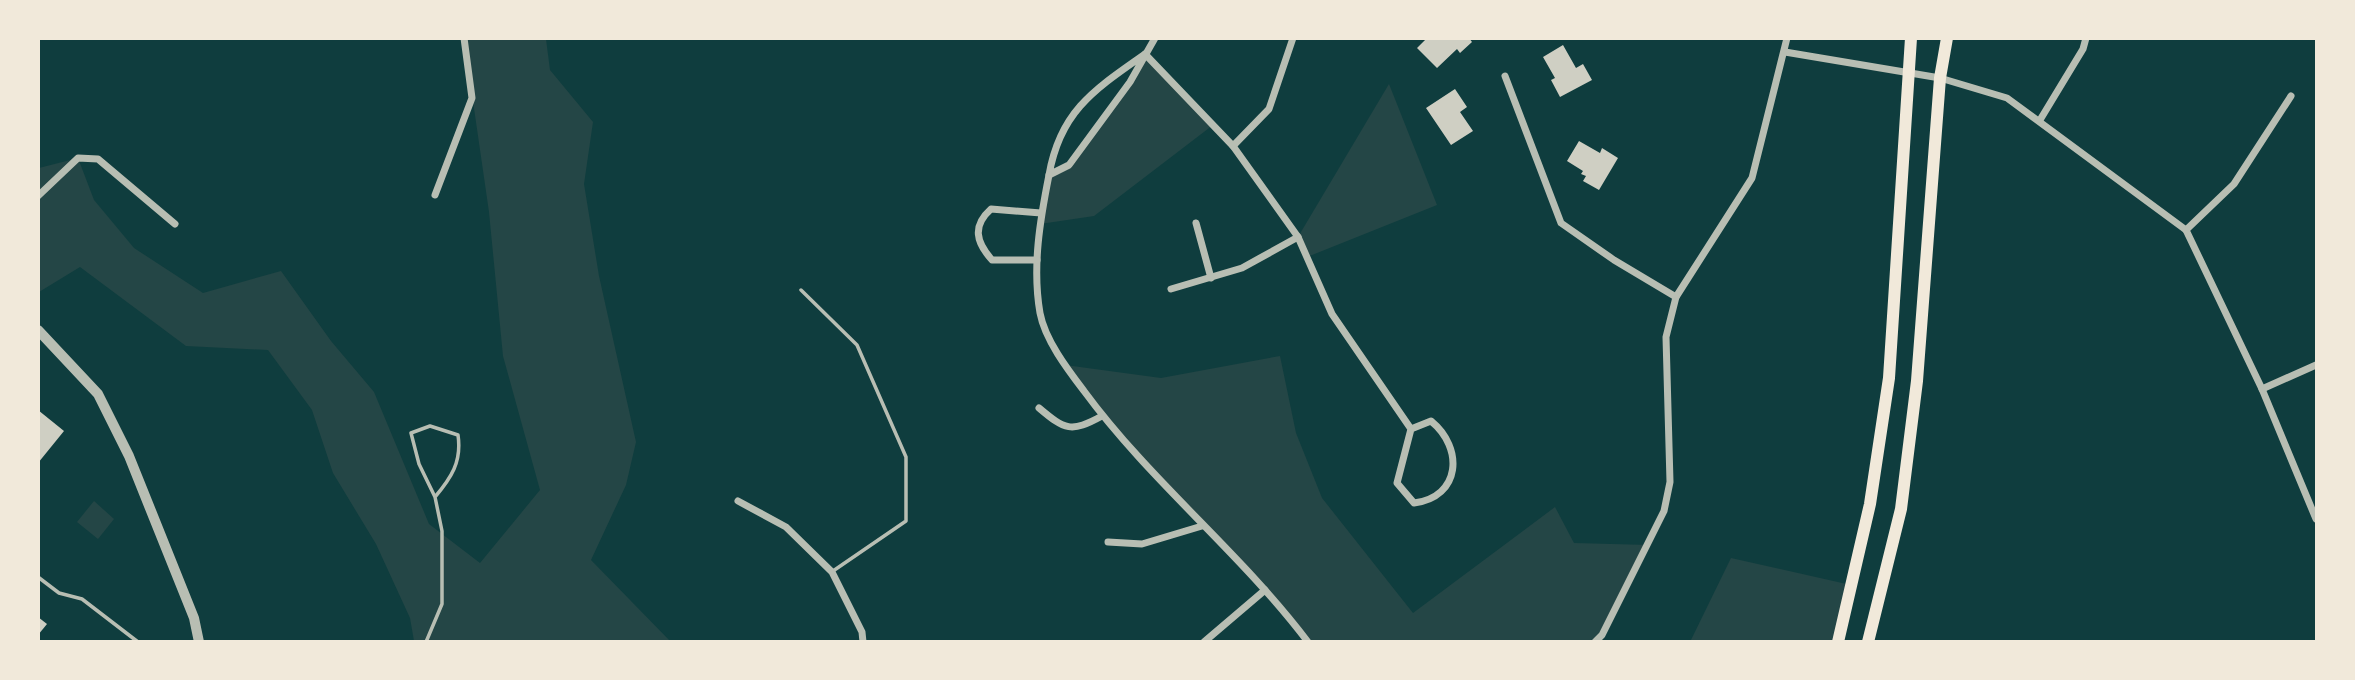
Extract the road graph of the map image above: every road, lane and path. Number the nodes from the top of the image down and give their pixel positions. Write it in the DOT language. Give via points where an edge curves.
graph roads {
  1 [pos="464,38"];
  2 [pos="1155,38"];
  3 [pos="1293,38"];
  4 [pos="1787,38"];
  5 [pos="1911,38"];
  6 [pos="1947,38"];
  7 [pos="2086,38"];
  8 [pos="1785,52"];
  9 [pos="1145,54"];
  10 [pos="1908,73"];
  11 [pos="1505,76"];
  12 [pos="1940,78"];
  13 [pos="2291,96"];
  14 [pos="2040,120"];
  15 [pos="1233,146"];
  16 [pos="1049,175"];
  17 [pos="435,195"];
  18 [pos="38,196"];
  19 [pos="1041,213"];
  20 [pos="1196,223"];
  21 [pos="175,224"];
  22 [pos="2186,230"];
  23 [pos="1298,237"];
  24 [pos="1037,260"];
  25 [pos="1211,278"];
  26 [pos="1171,289"];
  27 [pos="801,290"];
  28 [pos="1676,297"];
  29 [pos="38,330"];
  30 [pos="2316,365"];
  31 [pos="2262,389"];
  32 [pos="1039,408"];
  33 [pos="1102,416"];
  34 [pos="1411,429"];
  35 [pos="435,497"];
  36 [pos="738,501"];
  37 [pos="2316,519"];
  38 [pos="1202,526"];
  39 [pos="1108,542"];
  40 [pos="832,572"];
  41 [pos="38,577"];
  42 [pos="1265,590"];
  43 [pos="138,642"];
  44 [pos="200,642"];
  45 [pos="426,642"];
  46 [pos="863,642"];
  47 [pos="1204,642"];
  48 [pos="1308,642"];
  49 [pos="1595,642"];
  50 [pos="1838,642"];
  51 [pos="1868,642"];
  1 -- 17 [label="street" via="472,98"];
  2 -- 9 [label="street"];
  3 -- 15 [label="street" via="1269,109"];
  4 -- 8 [label="street"];
  5 -- 10 [label="main road"];
  6 -- 12 [label="main road"];
  7 -- 14 [label="street"];
  8 -- 10 [label="street"];
  8 -- 28 [label="street" via="1752,178"];
  9 -- 15 [label="street"];
  9 -- 16 [label="street" via="1069,165"];
  9 -- 16 [label="street" via="1089,93 1054,146"];
  10 -- 12 [label="street"];
  10 -- 50 [label="main road" via="1889,378 1870,504"];
  11 -- 28 [label="street" via="1561,223"];
  12 -- 14 [label="street" via="2007,98"];
  12 -- 51 [label="main road" via="1917,381 1902,509"];
  13 -- 22 [label="street" via="2234,184"];
  14 -- 22 [label="street"];
  15 -- 23 [label="street"];
  16 -- 19 [label="street"];
  18 -- 21 [label="street" via="78,158 98,159"];
  19 -- 24 [label="street"];
  19 -- 24 [label="street" via="991,209 976,234 992,260"];
  20 -- 25 [label="street"];
  22 -- 31 [label="street"];
  23 -- 25 [label="street" via="1242,268"];
  23 -- 34 [label="street" via="1332,314"];
  24 -- 33 [label="street" via="1041,315 1065,366"];
  25 -- 26 [label="street"];
  27 -- 40 [label="lane" via="858,345 906,457 906,521"];
  28 -- 49 [label="street" via="1665,337 1670,482 1664,511"];
  29 -- 44 [label="street" via="98,394 129,456"];
  30 -- 31 [label="street"];
  31 -- 37 [label="street"];
  32 -- 33 [label="street" via="1059,426 1080,428"];
  33 -- 38 [label="street"];
  34 -- 34 [label="street" via="1431,421 1451,443 1455,461 1446,488 1429,501 1414,503 1398,483"];
  35 -- 35 [label="lane" via="411,433 430,426 458,435 459,447 453,476"];
  35 -- 45 [label="lane" via="442,531 442,604"];
  36 -- 40 [label="street" via="786,527"];
  38 -- 39 [label="street" via="1142,544"];
  38 -- 42 [label="street"];
  40 -- 46 [label="street"];
  41 -- 43 [label="lane" via="58,593 82,599"];
  42 -- 47 [label="street"];
  42 -- 48 [label="street"];
}
